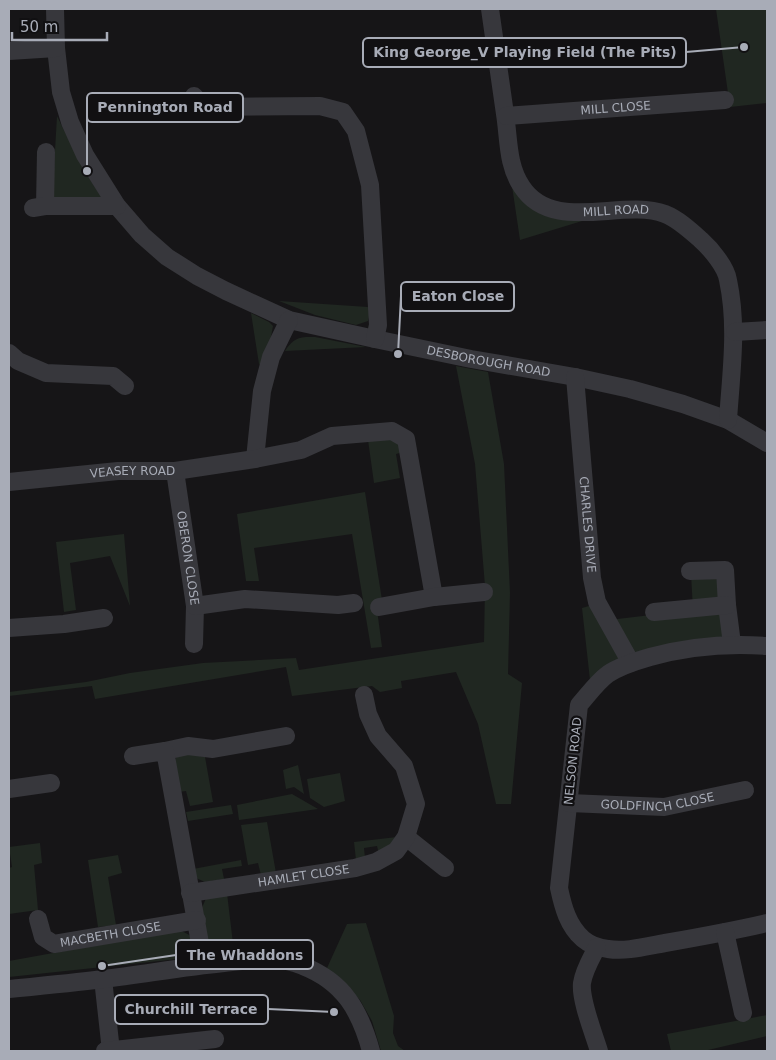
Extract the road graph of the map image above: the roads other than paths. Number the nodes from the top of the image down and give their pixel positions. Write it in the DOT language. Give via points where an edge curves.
graph roads {
  1 [pos="55,9"];
  2 [pos="490,9"];
  3 [pos="56,48"];
  4 [pos="9,51"];
  5 [pos="194,96"];
  6 [pos="725,100"];
  7 [pos="506,116"];
  8 [pos="46,152"];
  9 [pos="117,206"];
  10 [pos="289,320"];
  11 [pos="767,330"];
  12 [pos="734,332"];
  13 [pos="375,340"];
  14 [pos="9,353"];
  15 [pos="575,377"];
  16 [pos="125,386"];
  17 [pos="728,420"];
  18 [pos="767,443"];
  19 [pos="255,459"];
  20 [pos="175,471"];
  21 [pos="9,482"];
  22 [pos="690,571"];
  23 [pos="484,592"];
  24 [pos="434,597"];
  25 [pos="354,603"];
  26 [pos="727,605"];
  27 [pos="194,606"];
  28 [pos="379,607"];
  29 [pos="654,612"];
  30 [pos="104,618"];
  31 [pos="9,628"];
  32 [pos="194,644"];
  33 [pos="732,644"];
  34 [pos="767,646"];
  35 [pos="631,663"];
  36 [pos="364,695"];
  37 [pos="286,736"];
  38 [pos="165,751"];
  39 [pos="134,756"];
  40 [pos="50,784"];
  41 [pos="9,788"];
  42 [pos="745,790"];
  43 [pos="569,803"];
  44 [pos="406,837"];
  45 [pos="445,868"];
  46 [pos="190,893"];
  47 [pos="38,919"];
  48 [pos="197,920"];
  49 [pos="767,923"];
  50 [pos="725,932"];
  51 [pos="597,947"];
  52 [pos="204,965"];
  53 [pos="103,979"];
  54 [pos="9,989"];
  55 [pos="743,1013"];
  56 [pos="215,1039"];
  57 [pos="105,1051"];
  58 [pos="111,1051"];
  59 [pos="371,1051"];
  60 [pos="599,1051"];
  1 -- 3 [label="street, DESBOROUGH ROAD"];
  2 -- 7 [label="street, MILL ROAD"];
  3 -- 4 [label="street"];
  3 -- 9 [label="street, DESBOROUGH ROAD" via="61,92 70,122 85,154"];
  5 -- 13 [label="street" via="204,107 320,106 343,112 356,131 370,185 378,325"];
  6 -- 7 [label="street, MILL CLOSE"];
  7 -- 12 [label="street, MILL ROAD" via="512,169 522,188 537,201 565,212 639,209 664,214 689,229 712,250 728,278"];
  8 -- 9 [label="street" via="39,207"];
  9 -- 10 [label="street, DESBOROUGH ROAD" via="167,258 226,291"];
  10 -- 13 [label="street, DESBOROUGH ROAD"];
  10 -- 19 [label="street" via="271,357 262,391"];
  11 -- 12 [label="street"];
  12 -- 17 [label="street, MILL ROAD"];
  13 -- 15 [label="street, DESBOROUGH ROAD"];
  14 -- 16 [label="street" via="18,361 46,373 113,376"];
  15 -- 17 [label="street, DESBOROUGH ROAD" via="630,389"];
  15 -- 35 [label="street, CHARLES DRIVE" via="592,578 597,602"];
  17 -- 18 [label="street, DESBOROUGH ROAD"];
  19 -- 20 [label="street, VEASEY ROAD"];
  19 -- 24 [label="street, VEASEY ROAD" via="301,450 332,436 392,431 406,439"];
  20 -- 21 [label="street, VEASEY ROAD" via="118,471"];
  20 -- 27 [label="street, OBERON CLOSE"];
  22 -- 26 [label="street" via="725,570"];
  23 -- 24 [label="street"];
  24 -- 28 [label="street"];
  25 -- 27 [label="street" via="338,605 245,598"];
  26 -- 29 [label="street"];
  26 -- 33 [label="street"];
  27 -- 32 [label="street, OBERON CLOSE"];
  30 -- 31 [label="street"];
  33 -- 34 [label="street, NELSON ROAD"];
  33 -- 35 [label="street, NELSON ROAD" via="678,650"];
  35 -- 43 [label="street, NELSON ROAD" via="607,675 579,705"];
  36 -- 44 [label="street, HAMLET CLOSE" via="378,736 404,766 416,804"];
  37 -- 38 [label="street" via="213,750 188,746"];
  38 -- 39 [label="street"];
  38 -- 46 [label="street"];
  40 -- 41 [label="street"];
  42 -- 43 [label="street, GOLDFINCH CLOSE" via="664,807"];
  43 -- 51 [label="street, NELSON ROAD" via="559,888 564,912 574,928 583,939"];
  44 -- 45 [label="street"];
  44 -- 46 [label="street, HAMLET CLOSE" via="396,851 376,862 355,868"];
  46 -- 48 [label="street"];
  47 -- 48 [label="street, MACBETH CLOSE" via="43,937 54,944"];
  48 -- 52 [label="street"];
  49 -- 50 [label="street"];
  50 -- 51 [label="street" via="624,950"];
  50 -- 55 [label="street"];
  51 -- 60 [label="street" via="582,984"];
  52 -- 53 [label="street"];
  52 -- 59 [label="street" via="263,959 303,965 346,994 360,1018"];
  53 -- 54 [label="street"];
  53 -- 58 [label="street"];
  56 -- 58 [label="street"];
  57 -- 58 [label="street"];
}
